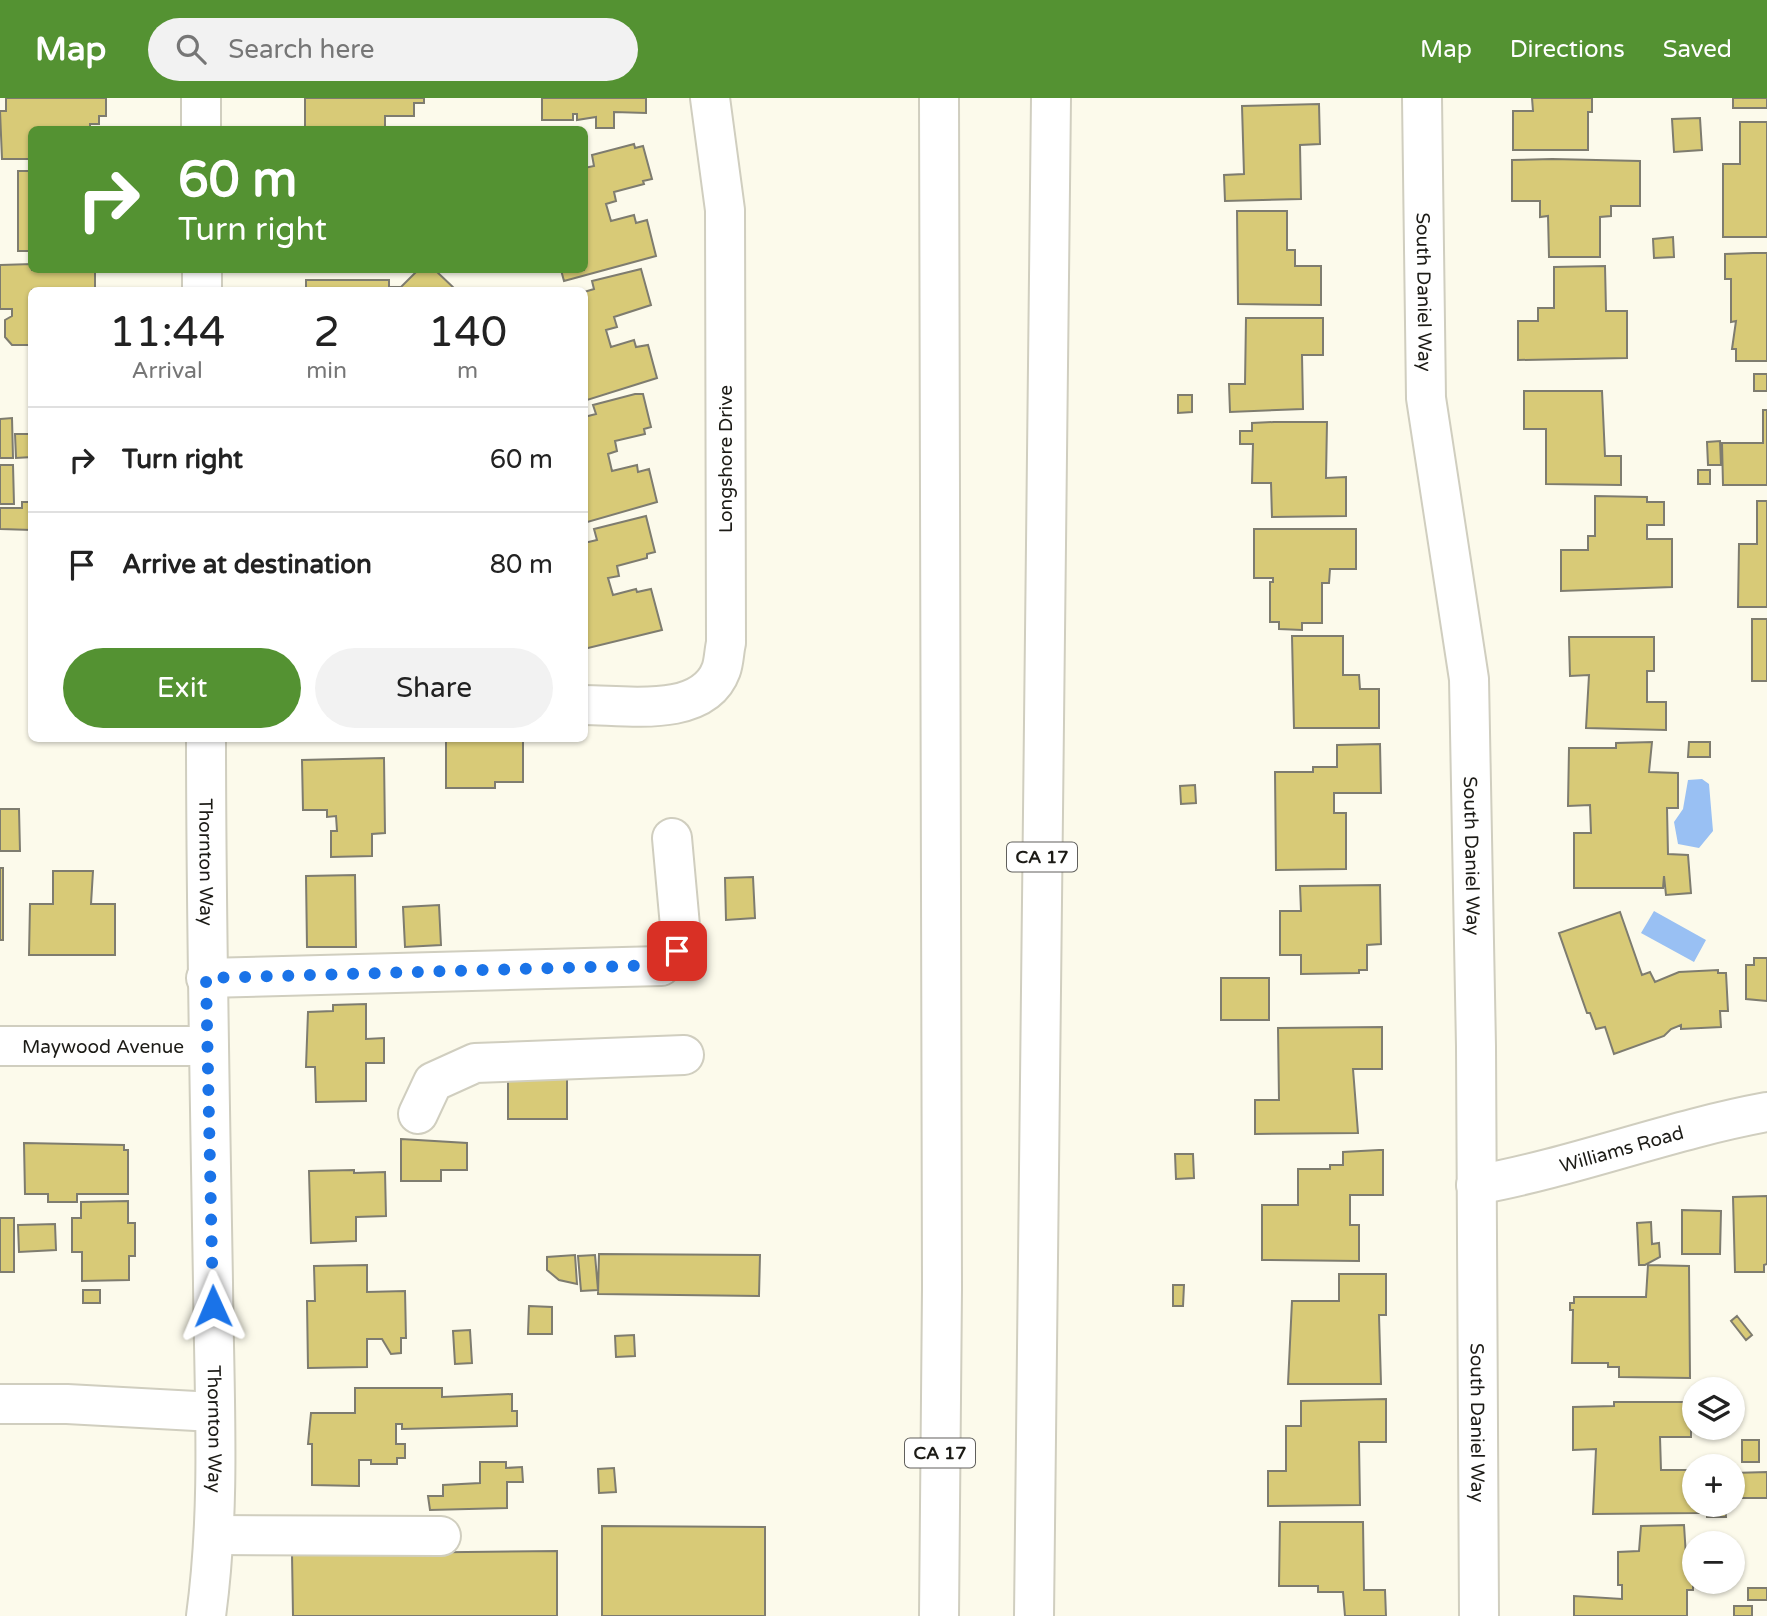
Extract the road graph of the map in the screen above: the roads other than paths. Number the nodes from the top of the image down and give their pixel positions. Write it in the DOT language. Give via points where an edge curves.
graph roads {
  1 [pos="201,98"];
  2 [pos="710,98"];
  3 [pos="939,98"];
  4 [pos="1051,98"];
  5 [pos="1422,98"];
  6 [pos="201,126"];
  7 [pos="588,705"];
  8 [pos="206,742"];
  9 [pos="672,838"];
  10 [pos="206,978"];
  11 [pos="0,1046"];
  12 [pos="208,1046"];
  13 [pos="684,1055"];
  14 [pos="1767,1112"];
  15 [pos="418,1114"];
  16 [pos="1476,1185"];
  17 [pos="0,1404"];
  18 [pos="214,1412"];
  19 [pos="214,1535"];
  20 [pos="441,1536"];
  21 [pos="206,1616"];
  22 [pos="939,1616"];
  23 [pos="1034,1616"];
  24 [pos="1479,1616"];
  1 -- 6 [label="main road"];
  2 -- 7 [label="main road, Longshore Drive" via="725,209 726,643 721,672 701,695 670,705"];
  3 -- 22 [label="main road, CA 17"];
  4 -- 23 [label="main road, CA 17"];
  5 -- 16 [label="main road, South Daniel Way" via="1426,398 1469,679"];
  8 -- 10 [label="main road, Thornton Way"];
  9 -- 10 [label="main road" via="680,926 677,951 661,965"];
  10 -- 12 [label="main road, Thornton Way"];
  11 -- 12 [label="main road, Maywood Avenue"];
  12 -- 18 [label="main road, Thornton Way"];
  13 -- 15 [label="main road" via="475,1063 433,1082"];
  14 -- 16 [label="main road, Williams Road" via="1707,1123"];
  16 -- 24 [label="main road, South Daniel Way"];
  17 -- 18 [label="main road"];
  18 -- 19 [label="main road, Thornton Way"];
  19 -- 20 [label="main road"];
  19 -- 21 [label="main road, Thornton Way"];
}
